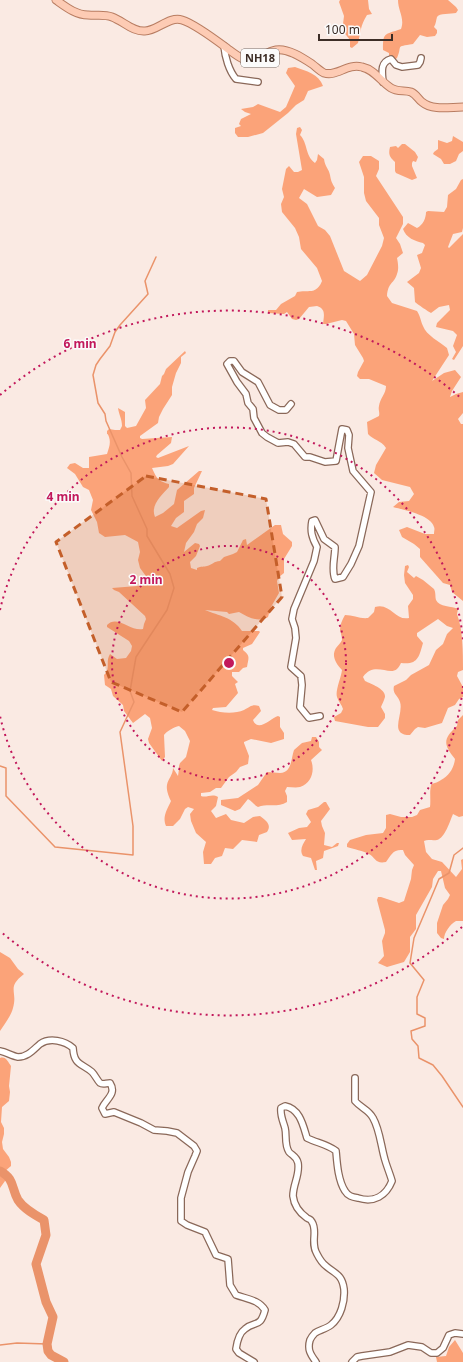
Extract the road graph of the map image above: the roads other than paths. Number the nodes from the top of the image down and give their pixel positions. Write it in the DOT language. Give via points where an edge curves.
graph roads {
  1 [pos="56,0"];
  2 [pos="224,46"];
  3 [pos="421,58"];
  4 [pos="258,82"];
  5 [pos="383,82"];
  6 [pos="463,107"];
  7 [pos="291,404"];
  8 [pos="320,716"];
  9 [pos="0,1051"];
  10 [pos="355,1078"];
  11 [pos="463,1334"];
  12 [pos="254,1362"];
  13 [pos="316,1362"];
  14 [pos="352,1362"];
  1 -- 2 [label="main road, NH18" via="66,8 84,15 111,16 146,32 180,19"];
  2 -- 4 [label="street" via="233,76 236,79"];
  2 -- 5 [label="main road, NH18" via="248,60 257,59 276,50 288,52 311,63 326,74 352,66 362,67 377,75"];
  3 -- 5 [label="street" via="418,65 402,67 391,59 387,60 382,68"];
  5 -- 6 [label="main road, NH18" via="393,89 415,94 431,108"];
  7 -- 8 [label="street" via="286,410 274,408 258,382 242,372 234,361 227,364 246,394 262,433 273,441 290,442 305,457 325,462 336,461 342,429 347,430 353,471 371,492 359,546 343,577 335,579 332,572 335,547 324,539 314,520 312,521 312,538 317,547 314,561 294,608 292,619 296,638 291,667 301,676 300,707 309,718"];
  9 -- 12 [label="street" via="19,1057 30,1054 48,1041 57,1040 68,1044 73,1048 76,1061 97,1077 100,1083 110,1083 112,1094 102,1108 105,1114 114,1112 154,1130 177,1133 194,1146 195,1156 181,1198 181,1221 205,1232 216,1255 228,1259 230,1285 236,1295 258,1302 265,1310 256,1325 243,1331 236,1349"];
  10 -- 13 [label="street" via="355,1101 374,1118 392,1181 389,1190 377,1198 365,1201 350,1196 341,1184 336,1151 306,1138 302,1120 290,1107 281,1108 280,1114 287,1148 298,1164 299,1173 293,1190 295,1206 313,1223 314,1248 317,1255 326,1266 338,1274 344,1290 342,1309 337,1317 332,1324 316,1332 309,1343 308,1349"];
  11 -- 14 [label="street" via="449,1335 438,1353 408,1344 390,1352 357,1357"];
}
